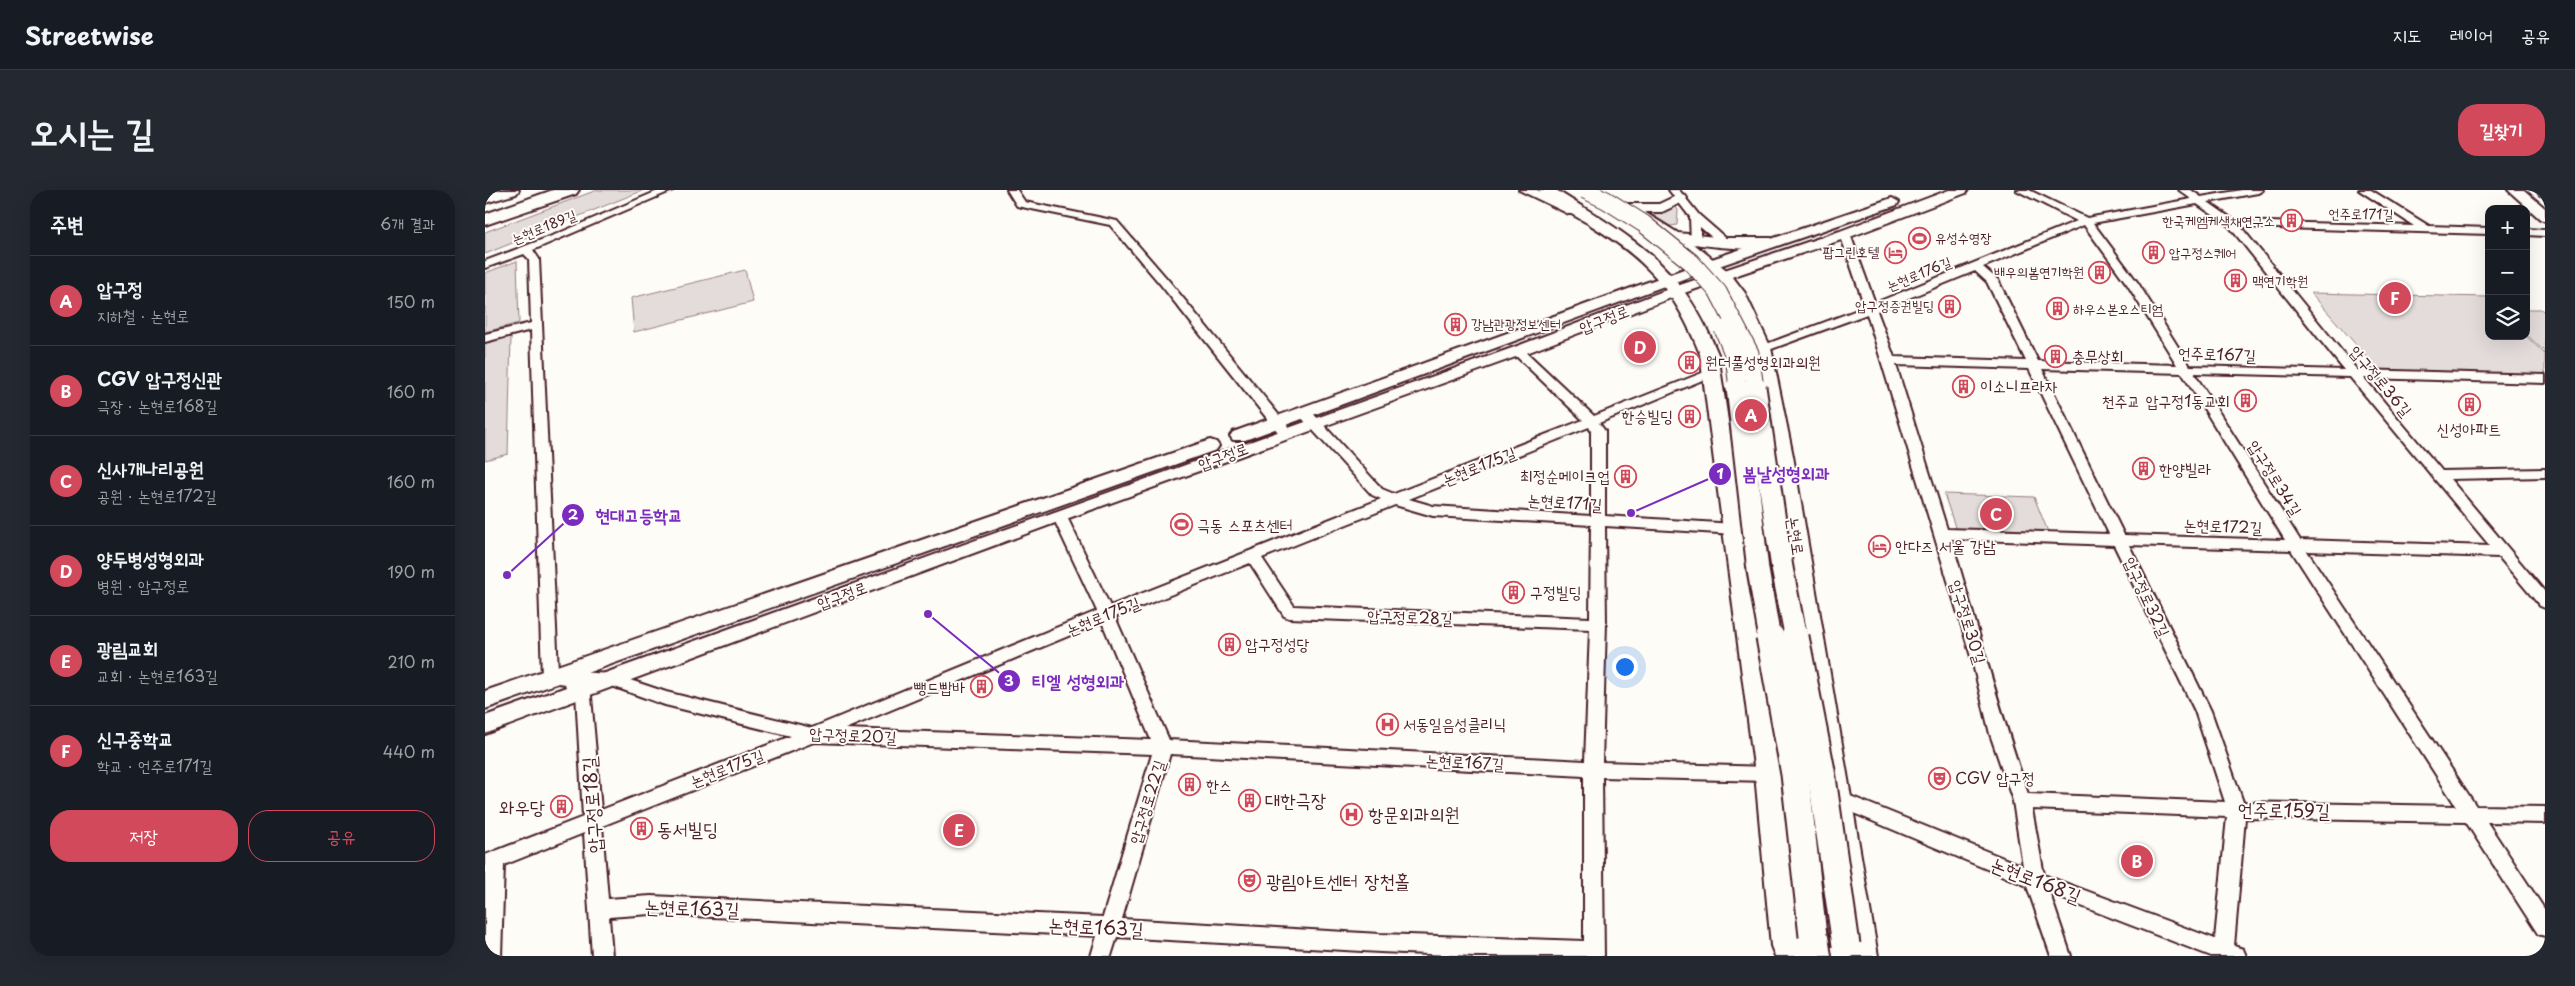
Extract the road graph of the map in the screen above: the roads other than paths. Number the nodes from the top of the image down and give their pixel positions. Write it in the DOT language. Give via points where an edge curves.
graph roads {
  1 [pos="510,190"];
  2 [pos="570,190"];
  3 [pos="669,190"];
  4 [pos="1012,190"];
  5 [pos="1526,190"];
  6 [pos="1546,190"];
  7 [pos="1567,190"];
  8 [pos="1585,190"];
  9 [pos="1598,190"];
  10 [pos="1927,190"];
  11 [pos="1961,190"];
  12 [pos="2021,190"];
  13 [pos="2184,190"];
  14 [pos="2258,190"];
  15 [pos="2364,190"];
  16 [pos="2515,190"];
  17 [pos="1677,194"];
  18 [pos="485,198"];
  19 [pos="2199,200"];
  20 [pos="1627,208"];
  21 [pos="1587,216"];
  22 [pos="2545,216"];
  23 [pos="1695,217"];
  24 [pos="485,220"];
  25 [pos="2086,222"];
  26 [pos="2233,224"];
  27 [pos="2426,230"];
  28 [pos="2485,231"];
  29 [pos="2530,232"];
  30 [pos="2545,232"];
  31 [pos="1845,234"];
  32 [pos="1672,235"];
  33 [pos="1695,240"];
  34 [pos="1725,243"];
  35 [pos="1771,243"];
  36 [pos="527,250"];
  37 [pos="485,265"];
  38 [pos="1977,267"];
  39 [pos="1717,269"];
  40 [pos="1675,285"];
  41 [pos="1871,309"];
  42 [pos="536,325"];
  43 [pos="485,338"];
  44 [pos="1518,351"];
  45 [pos="1762,351"];
  46 [pos="1889,361"];
  47 [pos="2035,365"];
  48 [pos="1711,370"];
  49 [pos="2186,370"];
  50 [pos="2354,374"];
  51 [pos="2545,379"];
  52 [pos="1768,380"];
  53 [pos="1309,418"];
  54 [pos="1591,420"];
  55 [pos="1281,428"];
  56 [pos="2545,473"];
  57 [pos="2438,475"];
  58 [pos="1395,500"];
  59 [pos="1059,515"];
  60 [pos="1597,522"];
  61 [pos="1735,530"];
  62 [pos="1942,534"];
  63 [pos="2119,540"];
  64 [pos="2296,546"];
  65 [pos="2503,552"];
  66 [pos="1253,555"];
  67 [pos="2545,602"];
  68 [pos="1106,614"];
  69 [pos="1598,624"];
  70 [pos="550,677"];
  71 [pos="612,680"];
  72 [pos="584,690"];
  73 [pos="485,700"];
  74 [pos="485,725"];
  75 [pos="813,735"];
  76 [pos="1163,748"];
  77 [pos="1593,769"];
  78 [pos="1768,774"];
  79 [pos="1838,799"];
  80 [pos="2022,801"];
  81 [pos="2237,810"];
  82 [pos="2472,814"];
  83 [pos="2545,815"];
  84 [pos="592,821"];
  85 [pos="490,862"];
  86 [pos="2035,880"];
  87 [pos="599,909"];
  88 [pos="1110,927"];
  89 [pos="2545,927"];
  90 [pos="1808,949"];
  91 [pos="1852,952"];
  92 [pos="2230,953"];
  93 [pos="1594,954"];
  94 [pos="491,956"];
  95 [pos="602,956"];
  96 [pos="1101,956"];
  97 [pos="2061,956"];
  1 -- 18 [label="highway"];
  2 -- 24 [label="highway"];
  3 -- 36 [label="street, 논현로189길"];
  4 -- 55 [label="street" via="1021,204 1113,223"];
  5 -- 21 [label="main road"];
  6 -- 21 [label="main road"];
  7 -- 90 [label="main road, bridge" via="1625,222 1680,267 1704,296 1722,326 1734,356 1758,570 1795,774"];
  8 -- 91 [label="main road, 논현로, bridge" via="1644,224 1691,262 1718,292 1750,353 1782,568"];
  9 -- 20 [label="main road, 논현로"];
  10 -- 35 [label="main road, 압구정로"];
  11 -- 31 [label="main road, 압구정로"];
  12 -- 25 [label="street, 압구정로34길"];
  13 -- 19 [label="street, 압구정로36길"];
  14 -- 19 [label="street, 논현로176길"];
  15 -- 27 [label="street"];
  16 -- 22 [label="main road"];
  17 -- 20 [label="main road" via="1662,208"];
  17 -- 23 [label="street"];
  19 -- 25 [label="street, 논현로176길"];
  19 -- 26 [label="street, 압구정로36길"];
  20 -- 32 [label="main road, 논현로"];
  21 -- 40 [label="main road" via="1637,248"];
  23 -- 33 [label="street"];
  23 -- 34 [label="street"];
  25 -- 38 [label="street, 논현로176길"];
  25 -- 49 [label="street, 압구정로34길" via="2132,283"];
  26 -- 27 [label="street, 언주로171길"];
  26 -- 50 [label="street, 압구정로36길"];
  27 -- 28 [label="street, 언주로171길"];
  29 -- 30 [label="street"];
  31 -- 39 [label="main road, 압구정로"];
  31 -- 41 [label="street, 압구정로30길"];
  32 -- 33 [label="main road"];
  32 -- 39 [label="main road, 논현로"];
  33 -- 34 [label="main road"];
  34 -- 35 [label="main road"];
  35 -- 39 [label="main road, 압구정로"];
  36 -- 37 [label="street, 논현로189길"];
  36 -- 42 [label="street" via="534,259"];
  38 -- 41 [label="street, 논현로176길"];
  38 -- 47 [label="street, 압구정로32길" via="1992,280"];
  39 -- 40 [label="main road, 압구정로"];
  39 -- 45 [label="main road, 논현로" via="1739,297"];
  40 -- 44 [label="main road, 압구정로"];
  40 -- 48 [label="main road" via="1702,332"];
  40 -- 53 [label="main road, 압구정로"];
  41 -- 45 [label="street, 논현로176길"];
  41 -- 46 [label="street, 압구정로30길"];
  42 -- 43 [label="street"];
  42 -- 70 [label="street"];
  44 -- 53 [label="main road, 압구정로"];
  44 -- 54 [label="street"];
  45 -- 48 [label="main road" via="1755,360 1718,359"];
  45 -- 52 [label="main road, 논현로"];
  46 -- 47 [label="street, 언주로167길"];
  46 -- 62 [label="street, 압구정로30길"];
  47 -- 49 [label="street, 언주로167길"];
  47 -- 63 [label="street, 압구정로32길"];
  48 -- 52 [label="main road" via="1716,375 1729,370 1750,370"];
  48 -- 54 [label="street, 논현로175길"];
  48 -- 61 [label="main road"];
  49 -- 50 [label="street, 언주로167길"];
  49 -- 64 [label="street, 압구정로34길"];
  50 -- 51 [label="street, 언주로167길"];
  50 -- 57 [label="street, 압구정로36길"];
  52 -- 79 [label="main road, 논현로"];
  53 -- 55 [label="main road, 압구정로"];
  53 -- 58 [label="street, 논현로171길" via="1377,492"];
  54 -- 58 [label="street, 논현로175길"];
  54 -- 60 [label="street" via="1598,431"];
  55 -- 59 [label="main road, 압구정로"];
  55 -- 70 [label="main road, 압구정로"];
  56 -- 57 [label="street"];
  57 -- 65 [label="street, 압구정로36길"];
  58 -- 60 [label="street, 논현로171길" via="1433,511"];
  58 -- 66 [label="street, 논현로175길"];
  59 -- 68 [label="street, 압구정로22길"];
  59 -- 71 [label="main road, 압구정로"];
  60 -- 61 [label="street, 논현로171길"];
  60 -- 69 [label="street"];
  61 -- 78 [label="main road"];
  62 -- 63 [label="street, 논현로172길"];
  62 -- 80 [label="street, 압구정로30길" via="1999,734"];
  63 -- 64 [label="street, 논현로172길"];
  63 -- 81 [label="street, 압구정로32길" via="2203,711"];
  64 -- 65 [label="street, 논현로172길"];
  64 -- 82 [label="street, 압구정로34길"];
  65 -- 67 [label="street, 압구정로36길"];
  66 -- 68 [label="street, 논현로175길"];
  66 -- 69 [label="street, 압구정로28길" via="1289,612"];
  68 -- 75 [label="street, 논현로175길"];
  68 -- 76 [label="street, 압구정로22길"];
  69 -- 77 [label="street"];
  70 -- 71 [label="street, 압구정로20길"];
  70 -- 72 [label="street"];
  70 -- 73 [label="main road, 압구정로"];
  71 -- 72 [label="main road, 압구정로"];
  71 -- 75 [label="street, 압구정로20길" via="665,698"];
  72 -- 74 [label="main road, 압구정로"];
  72 -- 84 [label="street, 압구정로18길"];
  75 -- 76 [label="street, 압구정로20길"];
  75 -- 84 [label="street, 논현로175길"];
  76 -- 77 [label="street, 논현로167길"];
  76 -- 88 [label="street, 압구정로22길"];
  77 -- 78 [label="street, 논현로167길"];
  77 -- 93 [label="street"];
  78 -- 90 [label="main road" via="1786,946"];
  79 -- 86 [label="street, 논현로168길"];
  79 -- 91 [label="main road, 논현로"];
  80 -- 81 [label="street, 언주로159길"];
  80 -- 86 [label="street, 압구정로30길"];
  81 -- 82 [label="street, 언주로159길"];
  81 -- 92 [label="street, 압구정로32길"];
  82 -- 83 [label="street, 언주로159길"];
  82 -- 89 [label="street, 압구정로34길"];
  84 -- 85 [label="street, 논현로175길"];
  84 -- 87 [label="street, 압구정로18길"];
  85 -- 94 [label="street, 논현로175길"];
  86 -- 92 [label="street, 논현로168길"];
  86 -- 97 [label="street, 압구정로30길"];
  87 -- 88 [label="street, 논현로163길" via="651,904"];
  87 -- 95 [label="street, 압구정로18길"];
  88 -- 93 [label="street, 논현로163길"];
  88 -- 96 [label="street, 압구정로22길"];
}
